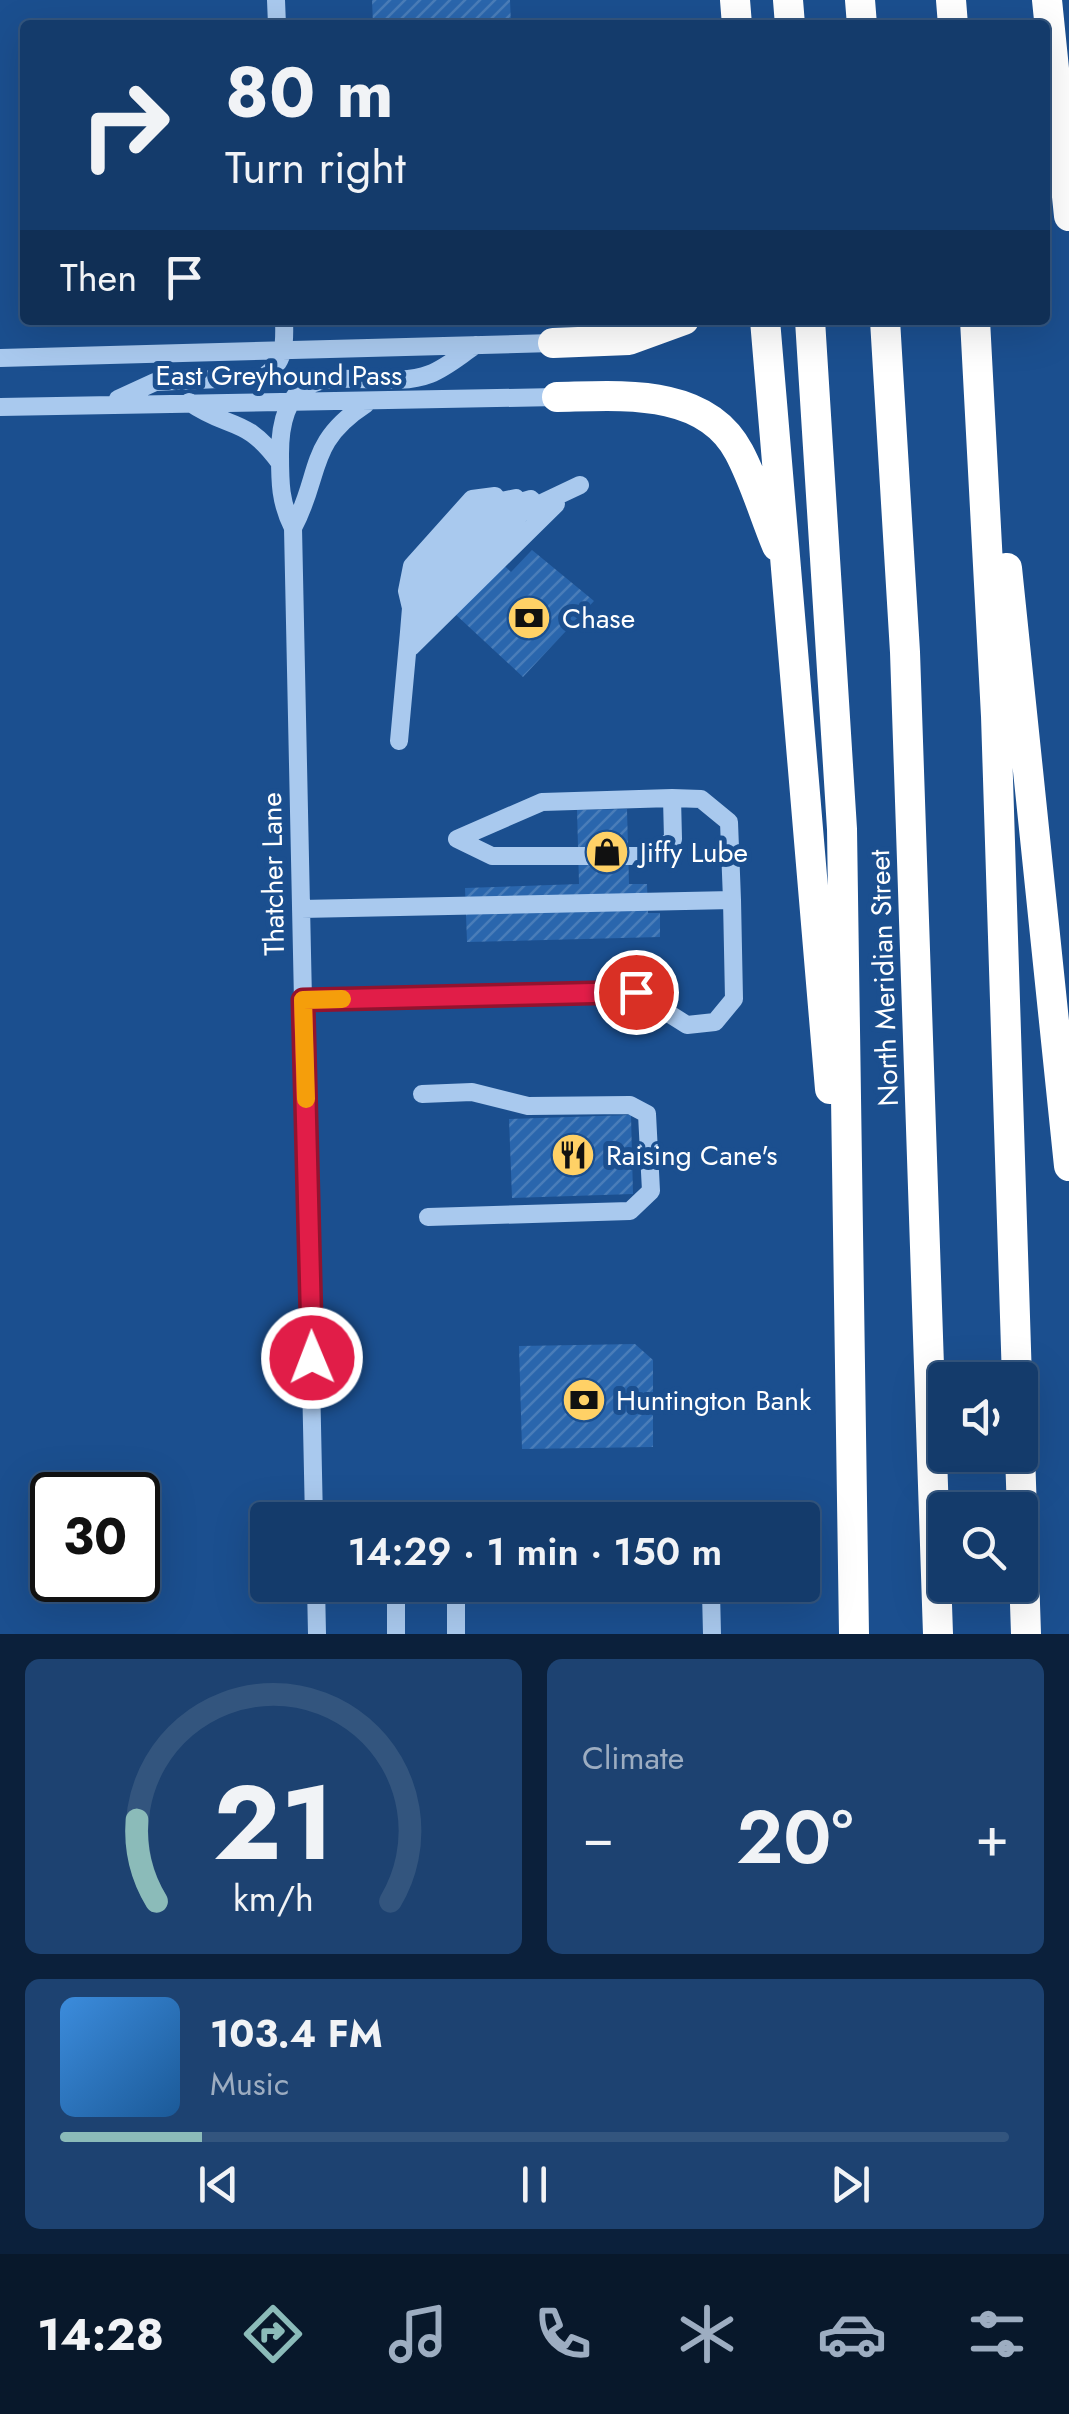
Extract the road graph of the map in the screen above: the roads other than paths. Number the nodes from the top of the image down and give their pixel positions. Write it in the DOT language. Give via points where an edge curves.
graph roads {
  1 [pos="1050,23"];
  2 [pos="1062,164"];
  3 [pos="1069,196"];
  4 [pos="1069,216"];
  5 [pos="284,325"];
  6 [pos="670,325"];
  7 [pos="765,325"];
  8 [pos="810,325"];
  9 [pos="885,325"];
  10 [pos="978,325"];
  11 [pos="979,325"];
  12 [pos="553,342"];
  13 [pos="476,346"];
  14 [pos="285,349"];
  15 [pos="0,358"];
  16 [pos="558,397"];
  17 [pos="292,400"];
  18 [pos="189,402"];
  19 [pos="110,403"];
  20 [pos="366,404"];
  21 [pos="0,407"];
  22 [pos="280,463"];
  23 [pos="580,485"];
  24 [pos="293,528"];
  25 [pos="788,570"];
  26 [pos="409,599"];
  27 [pos="409,632"];
  28 [pos="406,652"];
  29 [pos="400,742"];
  30 [pos="672,798"];
  31 [pos="732,900"];
  32 [pos="301,909"];
  33 [pos="303,1000"];
  34 [pos="422,1094"];
  35 [pos="1069,1166"];
  36 [pos="428,1217"];
  37 [pos="845,1276"];
  38 [pos="1017,1362"];
  39 [pos="1021,1472"];
  40 [pos="314,1502"];
  41 [pos="316,1602"];
  42 [pos="396,1602"];
  43 [pos="456,1602"];
  44 [pos="711,1602"];
  45 [pos="317,1634"];
  46 [pos="396,1634"];
  47 [pos="456,1634"];
  48 [pos="712,1634"];
  49 [pos="854,1634"];
  50 [pos="938,1634"];
  51 [pos="1026,1634"];
  1 -- 2 [label="highway"];
  2 -- 3 [label="highway"];
  2 -- 4 [label="highway"];
  5 -- 14 [label="street"];
  6 -- 12 [label="highway" via="629,340"];
  7 -- 25 [label="highway"];
  8 -- 37 [label="highway" via="842,829"];
  9 -- 50 [label="highway, North Meridian Street" via="906,670"];
  10 -- 38 [label="highway"];
  11 -- 35 [label="highway"];
  12 -- 13 [label="street, East Greyhound Pass"];
  13 -- 14 [label="street, East Greyhound Pass"];
  13 -- 17 [label="street" via="428,375 328,379"];
  14 -- 15 [label="street, East Greyhound Pass"];
  14 -- 19 [label="street" via="262,377 155,382"];
  16 -- 20 [label="street, East Greyhound Pass"];
  16 -- 25 [label="highway" via="662,400 714,423 738,450"];
  17 -- 18 [label="street, East Greyhound Pass"];
  17 -- 20 [label="street, East Greyhound Pass"];
  17 -- 22 [label="street, Thatcher Lane"];
  18 -- 19 [label="street, East Greyhound Pass"];
  18 -- 22 [label="street" via="210,417 245,426"];
  19 -- 21 [label="street, East Greyhound Pass"];
  20 -- 24 [label="street, Thatcher Lane" via="320,450"];
  22 -- 24 [label="street, Thatcher Lane" via="280,502"];
  23 -- 26 [label="street" via="510,506"];
  23 -- 26 [label="street" via="472,500 412,566"];
  23 -- 27 [label="street" via="521,513"];
  23 -- 28 [label="street" via="533,523"];
  24 -- 32 [label="street, Thatcher Lane"];
  25 -- 37 [label="highway"];
  26 -- 27 [label="street"];
  27 -- 28 [label="street"];
  28 -- 29 [label="street"];
  30 -- 30 [label="street" via="542,802 456,839 492,856 652,856 673,840"];
  30 -- 31 [label="street" via="701,799 729,822"];
  31 -- 32 [label="street"];
  31 -- 33 [label="street" via="734,999 715,1022 687,1025 636,992"];
  32 -- 33 [label="street, Thatcher Lane"];
  33 -- 40 [label="street, Thatcher Lane"];
  34 -- 36 [label="street" via="472,1092 528,1106 630,1104 646,1114 651,1191 630,1212"];
  37 -- 49 [label="highway"];
  39 -- 51 [label="highway"];
  41 -- 45 [label="street"];
  42 -- 46 [label="street"];
  43 -- 47 [label="street"];
  44 -- 48 [label="street"];
}
